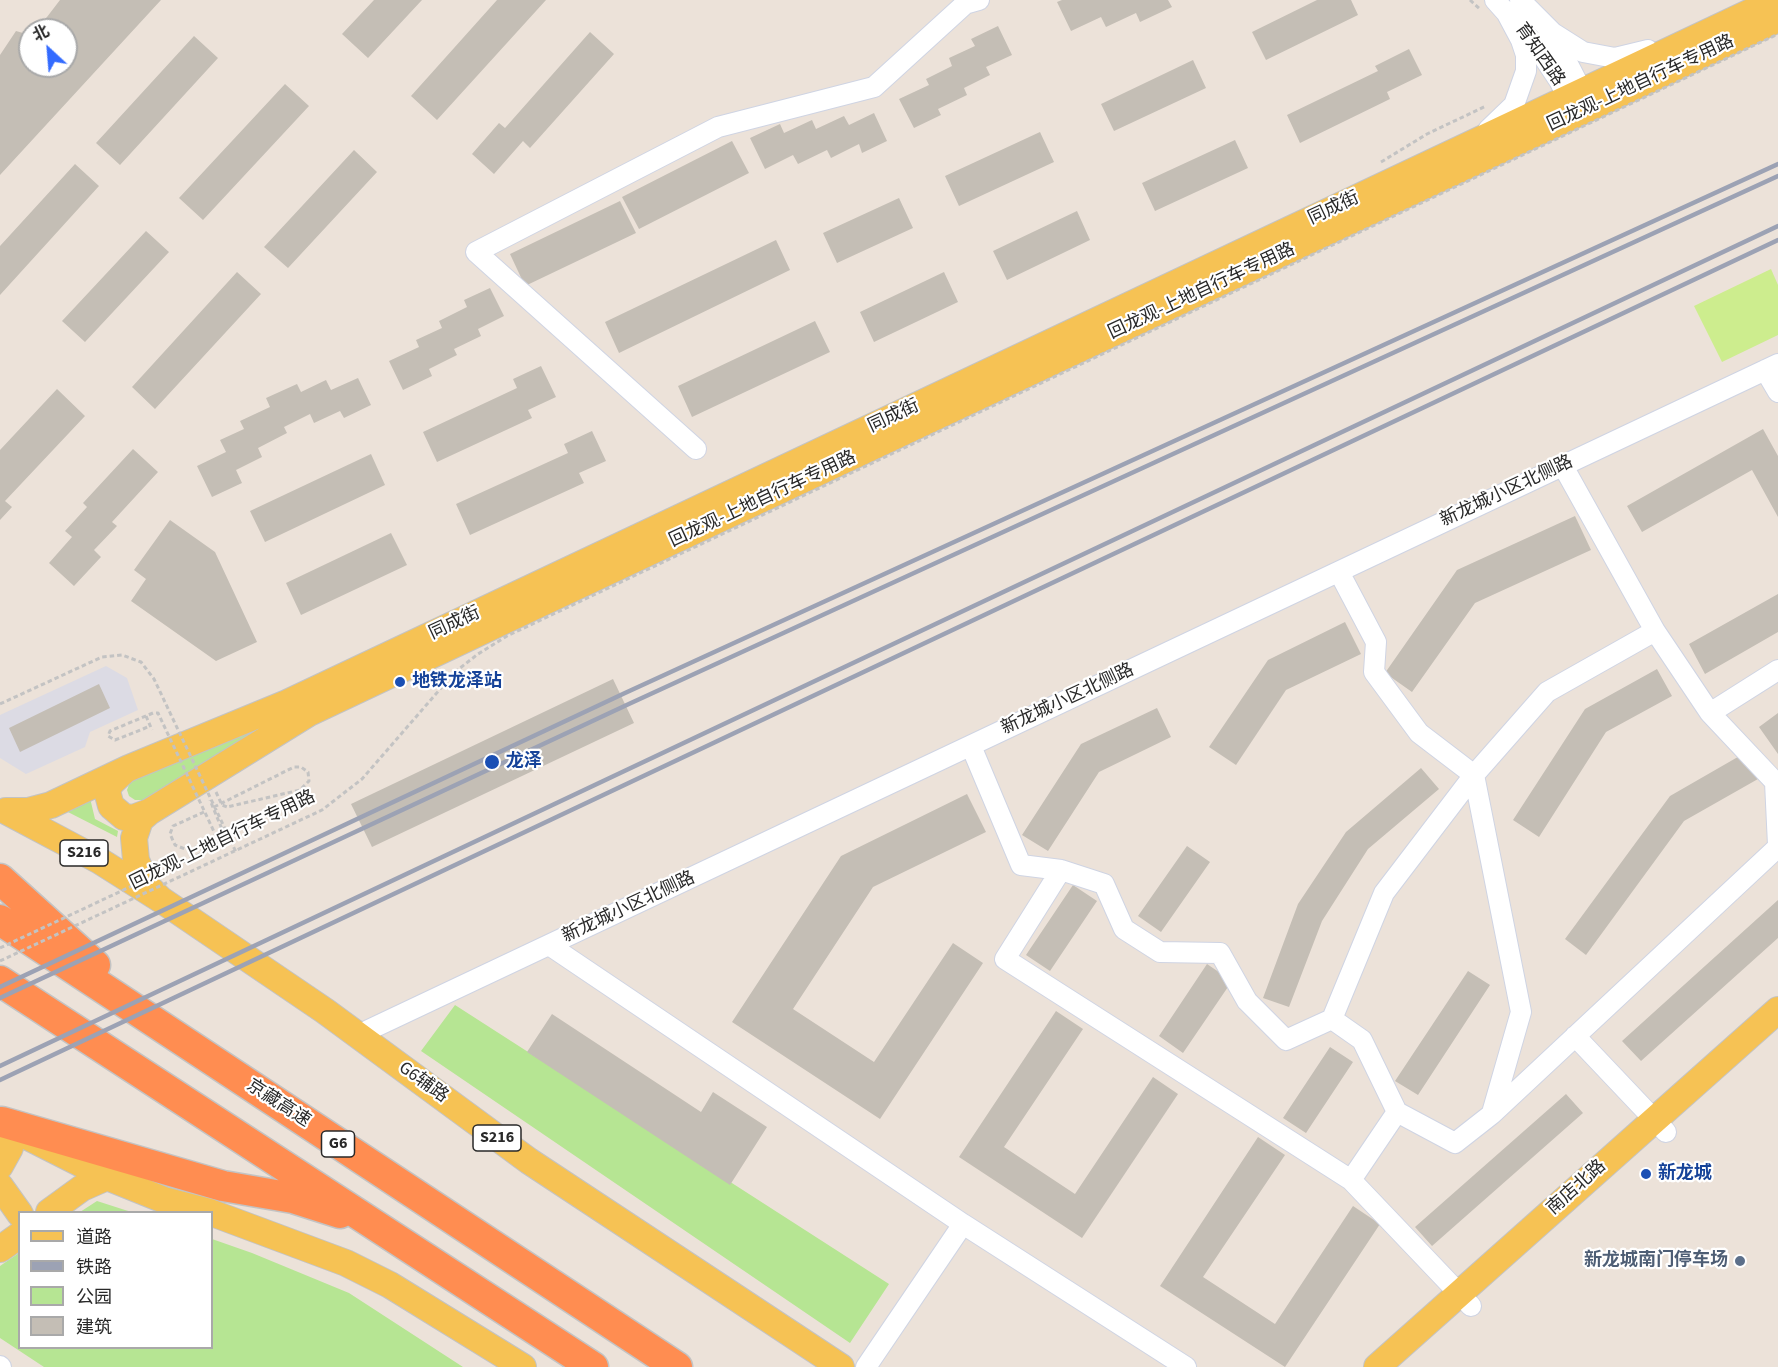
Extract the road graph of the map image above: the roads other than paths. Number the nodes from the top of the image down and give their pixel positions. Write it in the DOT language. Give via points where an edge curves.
graph roads {
  1 [pos="979,0"];
  2 [pos="1776,0"];
  3 [pos="1505,5"];
  4 [pos="1741,16"];
  5 [pos="1778,19"];
  6 [pos="1579,103"];
  7 [pos="1440,159"];
  8 [pos="1772,367"];
  9 [pos="1778,392"];
  10 [pos="696,449"];
  11 [pos="1563,466"];
  12 [pos="1339,572"];
  13 [pos="1655,631"];
  14 [pos="1778,670"];
  15 [pos="1710,713"];
  16 [pos="970,746"];
  17 [pos="129,768"];
  18 [pos="1474,775"];
  19 [pos="1776,781"];
  20 [pos="3,809"];
  21 [pos="149,812"];
  22 [pos="1778,846"];
  23 [pos="1061,870"];
  24 [pos="0,879"];
  25 [pos="160,899"];
  26 [pos="0,920"];
  27 [pos="549,945"];
  28 [pos="0,981"];
  29 [pos="0,998"];
  30 [pos="1778,1010"];
  31 [pos="54,1016"];
  32 [pos="1332,1019"];
  33 [pos="168,1032"];
  34 [pos="1778,1033"];
  35 [pos="358,1035"];
  36 [pos="1575,1036"];
  37 [pos="1397,1112"];
  38 [pos="1492,1114"];
  39 [pos="1,1121"];
  40 [pos="1660,1126"];
  41 [pos="0,1166"];
  42 [pos="107,1178"];
  43 [pos="1351,1180"];
  44 [pos="0,1186"];
  45 [pos="50,1211"];
  46 [pos="204,1211"];
  47 [pos="213,1214"];
  48 [pos="375,1223"];
  49 [pos="963,1224"];
  50 [pos="15,1232"];
  51 [pos="1466,1300"];
  52 [pos="523,1367"];
  53 [pos="593,1367"];
  54 [pos="677,1367"];
  55 [pos="841,1367"];
  56 [pos="866,1367"];
  57 [pos="1186,1367"];
  58 [pos="1377,1367"];
  59 [pos="1402,1367"];
  1 -- 10 [label="street" via="965,4 874,87 718,127 476,252"];
  2 -- 4 [label="main road, 同成街"];
  3 -- 4 [label="street" via="1583,52 1606,58 1636,55"];
  3 -- 6 [label="street, 育知西路" via="1560,51"];
  3 -- 7 [label="street" via="1526,55 1519,96 1486,132"];
  4 -- 6 [label="main road, 同成街"];
  5 -- 6 [label="main road, 同成街"];
  6 -- 7 [label="main road, 同成街"];
  6 -- 21 [label="main road, 同成街" via="309,713"];
  7 -- 17 [label="main road, 同成街" via="287,704"];
  8 -- 9 [label="street"];
  8 -- 11 [label="street, 新龙城小区北侧路"];
  11 -- 12 [label="street, 新龙城小区北侧路"];
  11 -- 13 [label="street"];
  12 -- 16 [label="street, 新龙城小区北侧路"];
  12 -- 18 [label="street" via="1376,642 1374,672 1419,734"];
  13 -- 15 [label="street"];
  13 -- 18 [label="street" via="1547,692"];
  14 -- 15 [label="street"];
  15 -- 19 [label="street"];
  16 -- 23 [label="street" via="1021,865"];
  16 -- 27 [label="street, 新龙城小区北侧路"];
  17 -- 20 [label="main road, 同成街" via="51,805 28,811"];
  17 -- 21 [label="main road" via="111,783 108,799 116,813 124,817"];
  18 -- 32 [label="street" via="1384,893"];
  18 -- 38 [label="street" via="1521,1012"];
  19 -- 22 [label="street"];
  20 -- 25 [label="main road, G6辅路 / S216" via="100,861"];
  21 -- 25 [label="main road, 同成街" via="135,832 134,852 147,886"];
  22 -- 36 [label="street"];
  23 -- 32 [label="street" via="1104,884 1124,929 1160,952 1220,953 1247,1001 1286,1040"];
  23 -- 43 [label="street" via="1005,959"];
  24 -- 33 [label="highway"];
  25 -- 35 [label="main road, G6辅路 / S216"];
  26 -- 33 [label="highway, 京藏高速 / G6"];
  27 -- 35 [label="street, 新龙城小区北侧路"];
  27 -- 49 [label="street"];
  28 -- 31 [label="highway, G6"];
  29 -- 31 [label="highway"];
  30 -- 40 [label="main road, 南店北路"];
  31 -- 48 [label="highway, G6"];
  32 -- 37 [label="street" via="1362,1040"];
  33 -- 54 [label="highway, 京藏高速 / G6"];
  34 -- 40 [label="main road, 南店北路"];
  35 -- 55 [label="main road, G6辅路 / S216" via="529,1161"];
  36 -- 38 [label="street"];
  36 -- 40 [label="street"];
  37 -- 38 [label="street" via="1455,1143"];
  37 -- 43 [label="street"];
  39 -- 41 [label="main road" via="10,1148"];
  39 -- 42 [label="main road"];
  39 -- 48 [label="highway" via="223,1186 293,1198"];
  40 -- 51 [label="main road, 南店北路"];
  42 -- 45 [label="main road" via="82,1188"];
  42 -- 46 [label="main road"];
  43 -- 51 [label="street"];
  44 -- 50 [label="main road"];
  47 -- 52 [label="main road" via="346,1263"];
  48 -- 53 [label="highway, G6"];
  49 -- 56 [label="street"];
  49 -- 57 [label="street"];
  51 -- 58 [label="main road, 南店北路"];
  51 -- 59 [label="main road, 南店北路"];
}
